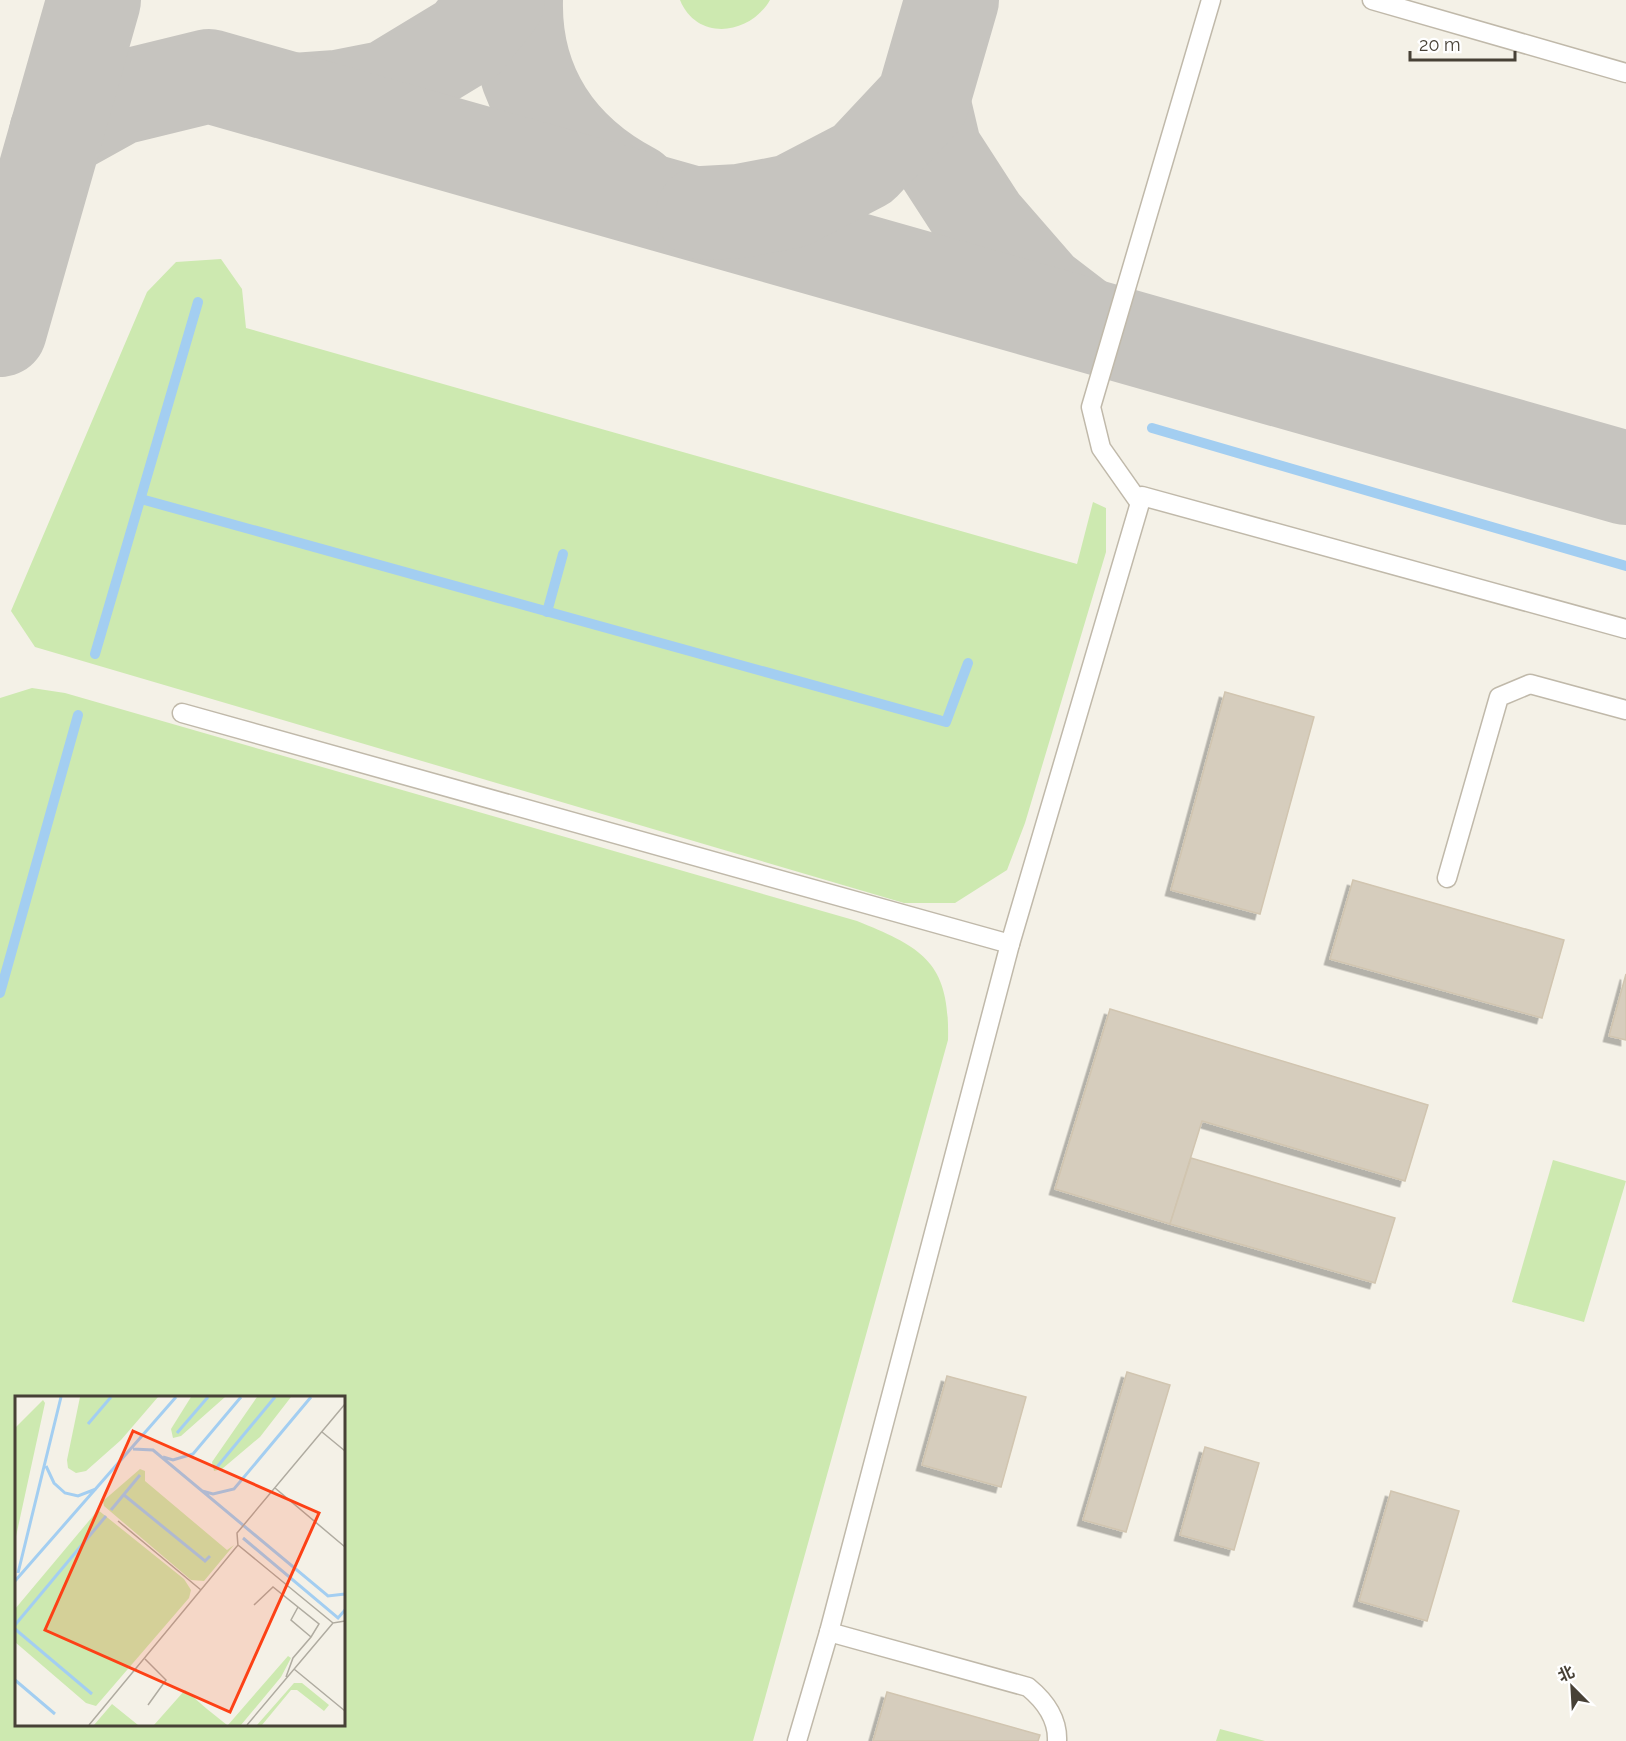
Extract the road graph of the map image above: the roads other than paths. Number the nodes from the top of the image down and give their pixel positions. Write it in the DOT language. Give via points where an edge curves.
graph roads {
  1 [pos="1211,0"];
  2 [pos="1372,0"];
  3 [pos="1626,73"];
  4 [pos="1139,502"];
  5 [pos="1626,629"];
  6 [pos="1626,710"];
  7 [pos="182,713"];
  8 [pos="1447,878"];
  9 [pos="1010,944"];
  10 [pos="829,1632"];
  11 [pos="797,1741"];
  12 [pos="1057,1741"];
  1 -- 4 [label="lane" via="1091,407 1101,448"];
  2 -- 3 [label="lane"];
  4 -- 5 [label="lane" via="1142,496"];
  4 -- 9 [label="lane"];
  6 -- 8 [label="lane" via="1530,684 1499,697"];
  7 -- 9 [label="lane"];
  9 -- 10 [label="lane"];
  10 -- 11 [label="lane"];
  10 -- 12 [label="lane" via="1028,1687 1052,1715 1058,1730"];
}
